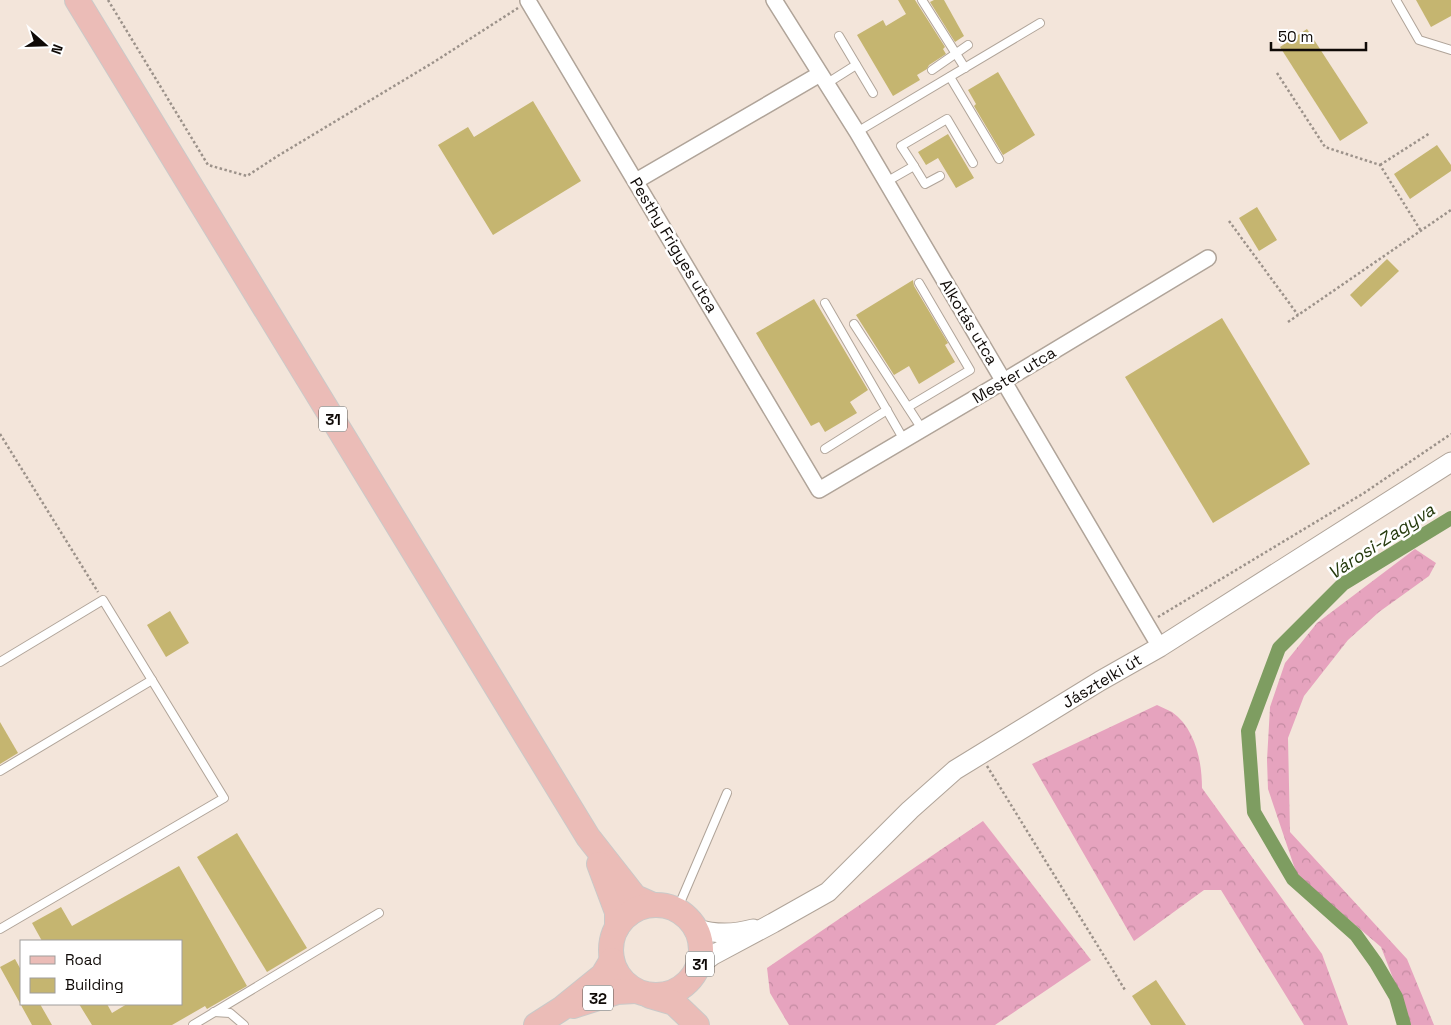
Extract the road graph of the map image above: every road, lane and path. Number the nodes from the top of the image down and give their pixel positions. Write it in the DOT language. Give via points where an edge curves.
graph roads {
  1 [pos="78,0"];
  2 [pos="108,0"];
  3 [pos="774,0"];
  4 [pos="922,0"];
  5 [pos="1396,0"];
  6 [pos="528,1"];
  7 [pos="1040,23"];
  8 [pos="839,36"];
  9 [pos="968,45"];
  10 [pos="1451,50"];
  11 [pos="956,54"];
  12 [pos="856,65"];
  13 [pos="965,68"];
  14 [pos="932,70"];
  15 [pos="1277,73"];
  16 [pos="950,77"];
  17 [pos="823,79"];
  18 [pos="873,93"];
  19 [pos="857,132"];
  20 [pos="1430,133"];
  21 [pos="999,160"];
  22 [pos="973,163"];
  23 [pos="1380,165"];
  24 [pos="914,166"];
  25 [pos="940,176"];
  26 [pos="636,181"];
  27 [pos="886,182"];
  28 [pos="1451,210"];
  29 [pos="1229,221"];
  30 [pos="1421,231"];
  31 [pos="1208,258"];
  32 [pos="920,283"];
  33 [pos="824,303"];
  34 [pos="1298,316"];
  35 [pos="1288,322"];
  36 [pos="854,324"];
  37 [pos="1004,382"];
  38 [pos="908,407"];
  39 [pos="886,410"];
  40 [pos="922,429"];
  41 [pos="0,434"];
  42 [pos="1451,434"];
  43 [pos="904,440"];
  44 [pos="825,449"];
  45 [pos="1451,462"];
  46 [pos="819,490"];
  47 [pos="103,600"];
  48 [pos="1149,627"];
  49 [pos="1160,647"];
  50 [pos="0,662"];
  51 [pos="152,680"];
  52 [pos="980,754"];
  53 [pos="0,771"];
  54 [pos="727,793"];
  55 [pos="588,838"];
  56 [pos="653,905"];
  57 [pos="677,910"];
  58 [pos="379,912"];
  59 [pos="773,923"];
  60 [pos="617,927"];
  61 [pos="0,929"];
  62 [pos="696,929"];
  63 [pos="612,960"];
  64 [pos="696,972"];
  65 [pos="1125,990"];
  66 [pos="642,993"];
  67 [pos="561,1009"];
  68 [pos="214,1012"];
  69 [pos="193,1025"];
  70 [pos="244,1025"];
  71 [pos="536,1025"];
  72 [pos="697,1025"];
  73 [pos="706,1025"];
  1 -- 55 [label="main road, 31"];
  2 -- 6 [label="path" via="208,165 247,176"];
  3 -- 17 [label="street, Alkotás utca"];
  4 -- 11 [label="lane"];
  5 -- 10 [label="lane" via="1419,40"];
  6 -- 26 [label="street, Pesthy Frigyes utca"];
  7 -- 13 [label="lane"];
  8 -- 12 [label="lane"];
  9 -- 11 [label="lane"];
  11 -- 13 [label="lane"];
  11 -- 14 [label="lane"];
  12 -- 17 [label="lane"];
  12 -- 18 [label="lane"];
  13 -- 16 [label="lane"];
  15 -- 23 [label="path" via="1324,147"];
  16 -- 19 [label="lane"];
  16 -- 21 [label="lane"];
  17 -- 19 [label="street, Alkotás utca"];
  17 -- 26 [label="street"];
  19 -- 27 [label="street, Alkotás utca"];
  20 -- 23 [label="path"];
  22 -- 24 [label="lane" via="948,119 901,146"];
  23 -- 30 [label="path"];
  24 -- 25 [label="lane" via="925,184"];
  24 -- 27 [label="lane"];
  26 -- 46 [label="street, Pesthy Frigyes utca"];
  27 -- 37 [label="street, Alkotás utca"];
  28 -- 30 [label="path"];
  29 -- 34 [label="path"];
  30 -- 34 [label="path"];
  31 -- 37 [label="street, Mester utca"];
  32 -- 38 [label="lane" via="970,370"];
  33 -- 39 [label="lane"];
  34 -- 35 [label="path"];
  36 -- 38 [label="lane"];
  37 -- 40 [label="street, Mester utca"];
  37 -- 48 [label="street, Alkotás utca"];
  38 -- 40 [label="lane"];
  39 -- 43 [label="lane"];
  39 -- 44 [label="lane"];
  40 -- 43 [label="street, Mester utca"];
  41 -- 47 [label="path"];
  42 -- 48 [label="path" via="1364,493 1152,621"];
  43 -- 46 [label="street, Mester utca"];
  45 -- 49 [label="street, Jásztelki út"];
  47 -- 50 [label="lane"];
  47 -- 51 [label="lane"];
  48 -- 49 [label="street, Alkotás utca"];
  49 -- 52 [label="street, Jásztelki út"];
  51 -- 53 [label="lane"];
  51 -- 61 [label="lane" via="224,798"];
  52 -- 59 [label="street, Jásztelki út" via="955,770 910,810 828,892"];
  52 -- 65 [label="path"];
  54 -- 57 [label="lane"];
  55 -- 56 [label="main road, 31" via="635,897"];
  55 -- 60 [label="main road, 31" via="606,878 617,912"];
  56 -- 57 [label="main road, 31"];
  56 -- 60 [label="main road" via="639,908"];
  57 -- 62 [label="main road, 31"];
  58 -- 68 [label="lane"];
  59 -- 62 [label="street, Jásztelki út" via="742,932"];
  59 -- 64 [label="street, Jásztelki út" via="713,955"];
  60 -- 63 [label="main road, 31" via="610,949"];
  62 -- 64 [label="main road, 31" via="702,953"];
  63 -- 66 [label="main road" via="624,983"];
  63 -- 67 [label="main road, 32" via="603,975"];
  64 -- 66 [label="main road, 31" via="683,988 673,993 661,996"];
  64 -- 73 [label="main road, 31" via="693,989"];
  66 -- 67 [label="main road, 32" via="618,992"];
  66 -- 72 [label="main road" via="674,1003"];
  67 -- 71 [label="main road, 32"];
  68 -- 69 [label="lane"];
  68 -- 70 [label="lane" via="230,1013"];
}
